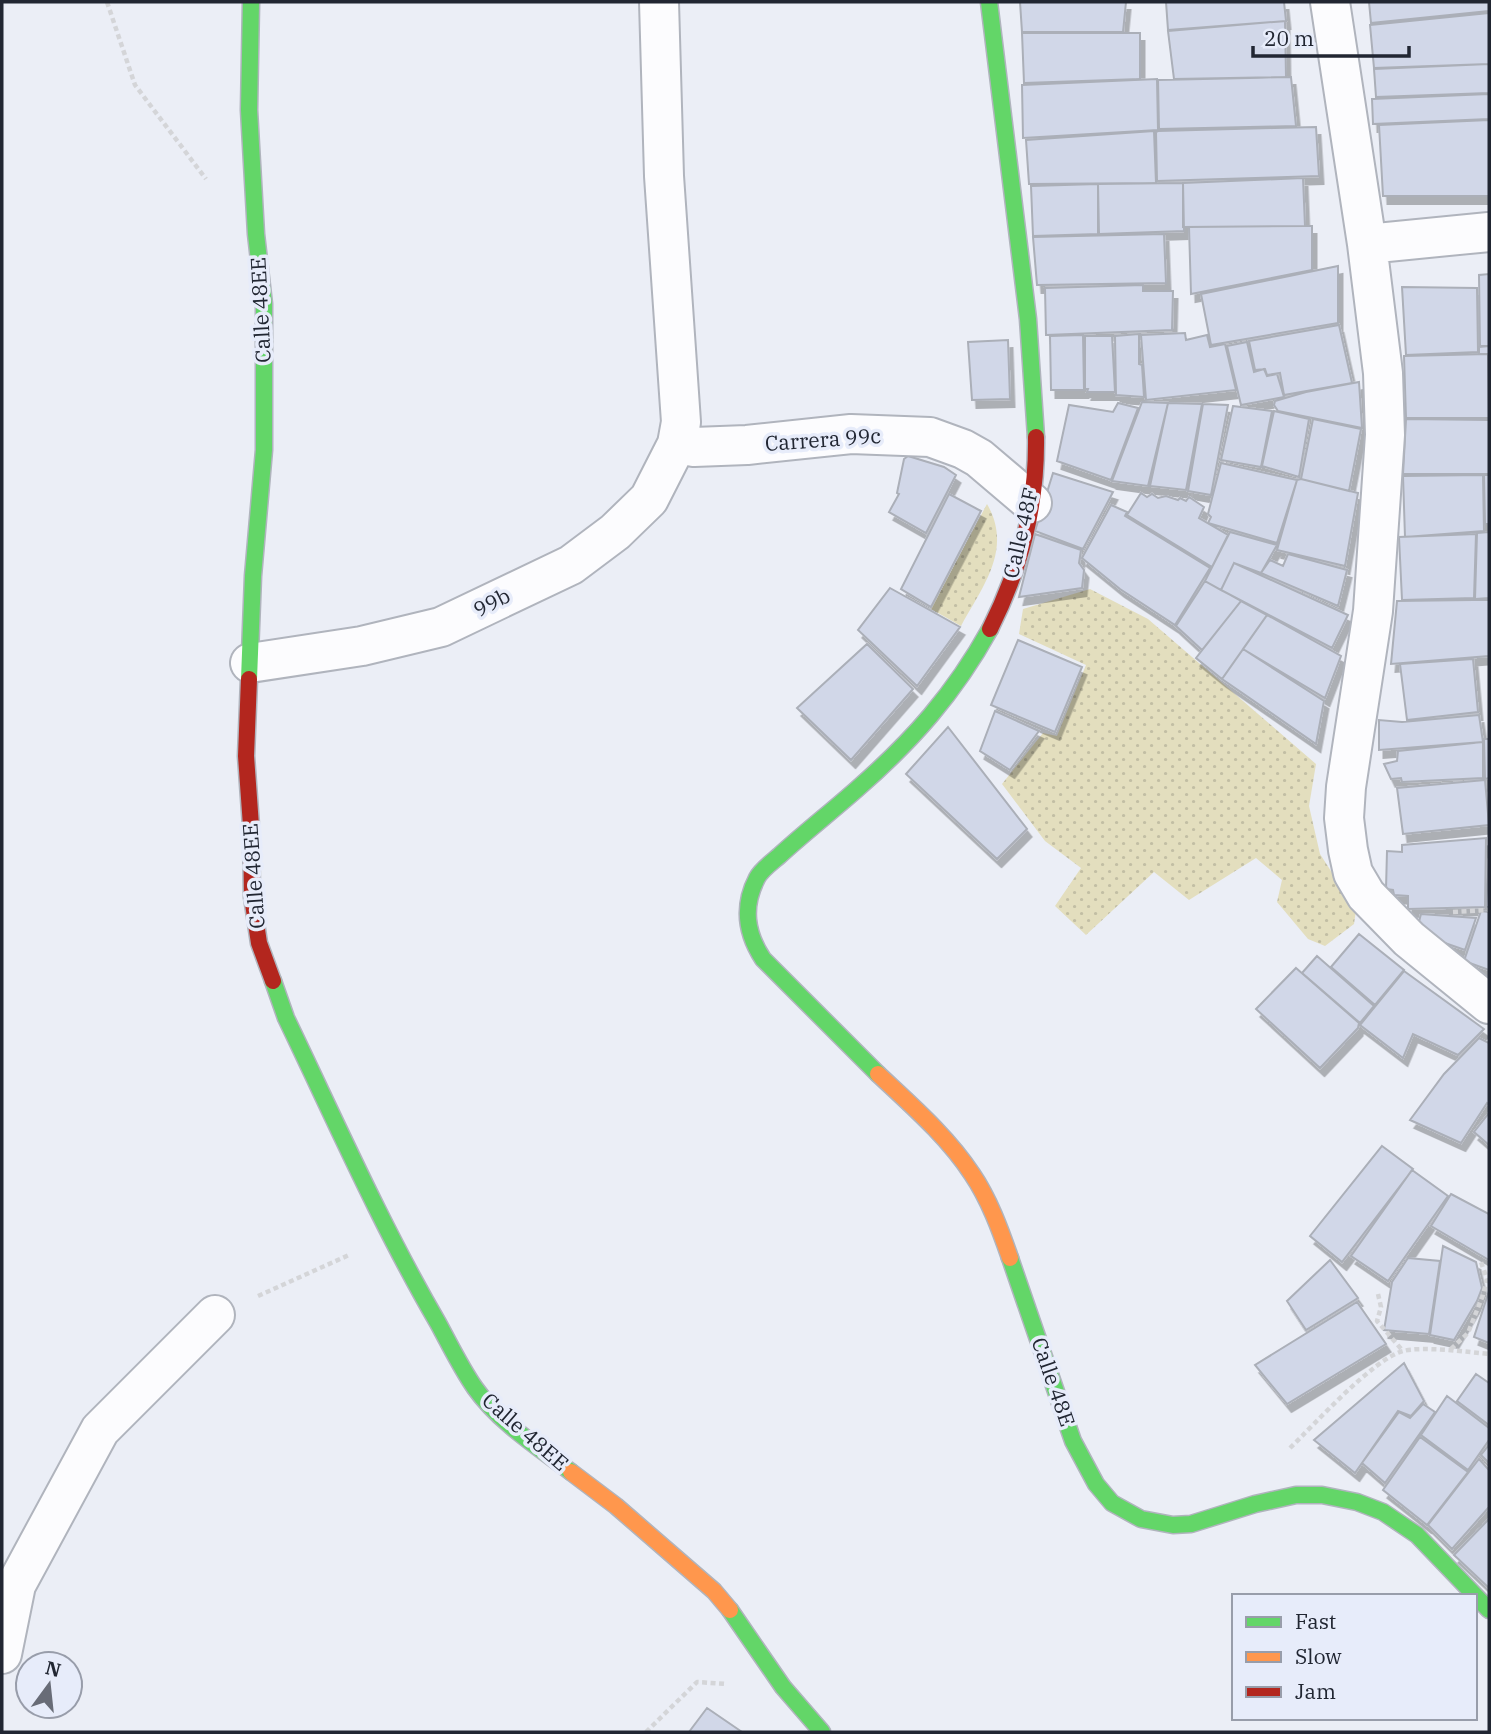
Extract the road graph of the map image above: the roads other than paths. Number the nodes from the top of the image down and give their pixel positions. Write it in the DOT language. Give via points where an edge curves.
graph roads {
  1 [pos="250,2"];
  2 [pos="659,2"];
  3 [pos="989,2"];
  4 [pos="1330,2"];
  5 [pos="1489,232"];
  6 [pos="1367,244"];
  7 [pos="677,444"];
  8 [pos="1032,503"];
  9 [pos="250,663"];
  10 [pos="746,924"];
  11 [pos="1489,1004"];
  12 [pos="215,1315"];
  13 [pos="1474,1594"];
  14 [pos="2,1654"];
  15 [pos="822,1732"];
  1 -- 9 [label="street, Calle 48EE" via="249,110 264,304 264,450"];
  2 -- 7 [label="street" via="664,176 681,422"];
  3 -- 8 [label="street, Calle 48F" via="1033,359"];
  4 -- 6 [label="street"];
  5 -- 6 [label="street"];
  6 -- 11 [label="street" via="1383,373 1385,435 1373,611 1346,788 1348,850 1353,873 1366,895 1409,939"];
  7 -- 8 [label="street, Carrera 99c" via="747,445 851,434 930,436 979,458"];
  7 -- 9 [label="street, 99b" via="649,499 631,519 571,565 441,627 362,646"];
  8 -- 10 [label="street, Calle 48F" via="1020,555 978,654 945,700 901,748 758,875 748,896"];
  9 -- 15 [label="street, Calle 48EE" via="246,757 251,897 259,943 286,1018 391,1236 476,1389 531,1442 616,1506 713,1591"];
  10 -- 13 [label="street, Calle 48E" via="756,951 773,971 947,1141 972,1174 1005,1245 1073,1441 1106,1497 1125,1512 1154,1523 1184,1525 1253,1503 1298,1495 1365,1504 1398,1520"];
  12 -- 14 [label="street" via="100,1430 16,1585"];
}
